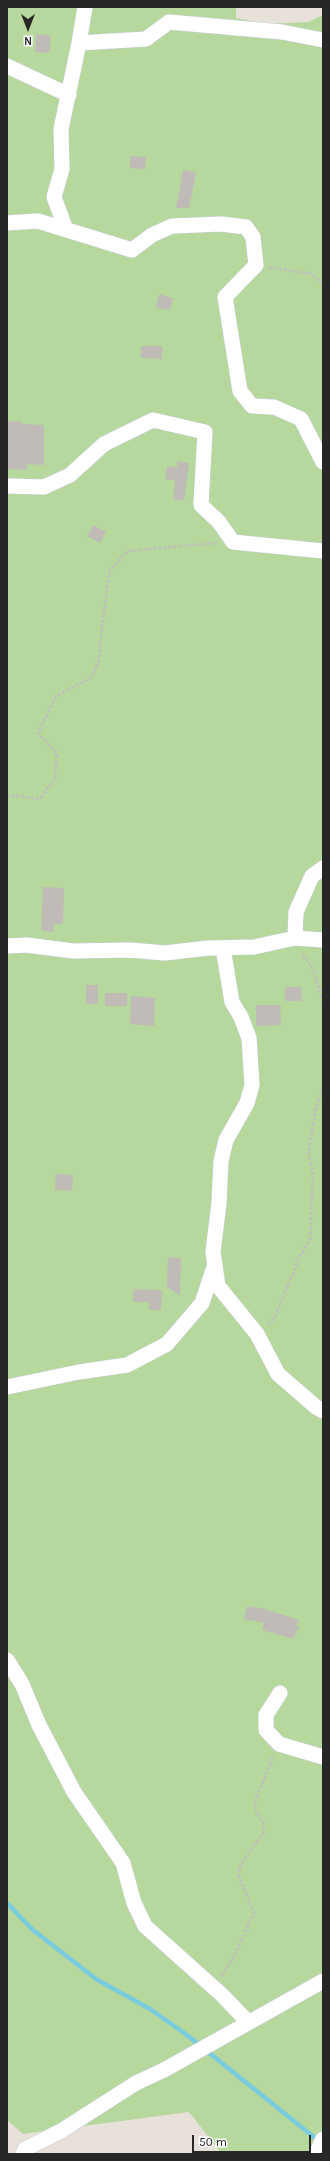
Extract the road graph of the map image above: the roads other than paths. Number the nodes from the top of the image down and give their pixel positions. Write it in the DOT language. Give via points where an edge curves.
graph roads {
  1 [pos="85,7"];
  2 [pos="323,40"];
  3 [pos="79,43"];
  4 [pos="7,66"];
  5 [pos="69,95"];
  6 [pos="7,223"];
  7 [pos="65,227"];
  8 [pos="323,462"];
  9 [pos="7,486"];
  10 [pos="323,551"];
  11 [pos="323,868"];
  12 [pos="295,938"];
  13 [pos="323,940"];
  14 [pos="7,946"];
  15 [pos="223,948"];
  16 [pos="215,1264"];
  17 [pos="7,1387"];
  18 [pos="323,1411"];
  19 [pos="7,1660"];
  20 [pos="280,1693"];
  21 [pos="323,1757"];
  22 [pos="323,1981"];
  23 [pos="248,2022"];
  24 [pos="323,2139"];
  25 [pos="24,2154"];
  26 [pos="316,2154"];
  1 -- 3 [label="street"];
  2 -- 3 [label="street" via="282,32 169,22 146,39"];
  3 -- 5 [label="street"];
  4 -- 5 [label="street"];
  5 -- 7 [label="street" via="61,129 62,169 54,197"];
  6 -- 8 [label="street" via="38,221 132,250 152,235 172,226 221,224 246,227 253,238 256,265 225,297 240,391 252,406 274,407 301,419"];
  9 -- 10 [label="street" via="44,488 70,475 104,444 153,420 205,432 201,505 219,522 233,542"];
  11 -- 12 [label="street" via="312,876 296,912"];
  12 -- 13 [label="street"];
  12 -- 15 [label="street" via="254,947"];
  14 -- 15 [label="street" via="73,951 165,953"];
  15 -- 16 [label="street" via="232,1002 249,1038 252,1085 247,1103 226,1140 221,1160 213,1252"];
  16 -- 17 [label="street" via="202,1303 167,1344 127,1365"];
  16 -- 18 [label="street" via="218,1286 257,1334 278,1374"];
  19 -- 23 [label="street" via="22,1684 39,1725 74,1792 123,1863 134,1904 145,1926 222,1995"];
  20 -- 21 [label="street" via="266,1715 266,1730 279,1744"];
  22 -- 23 [label="street"];
  23 -- 25 [label="street" via="136,2083 61,2131 25,2149"];
  24 -- 26 [label="street"];
}
